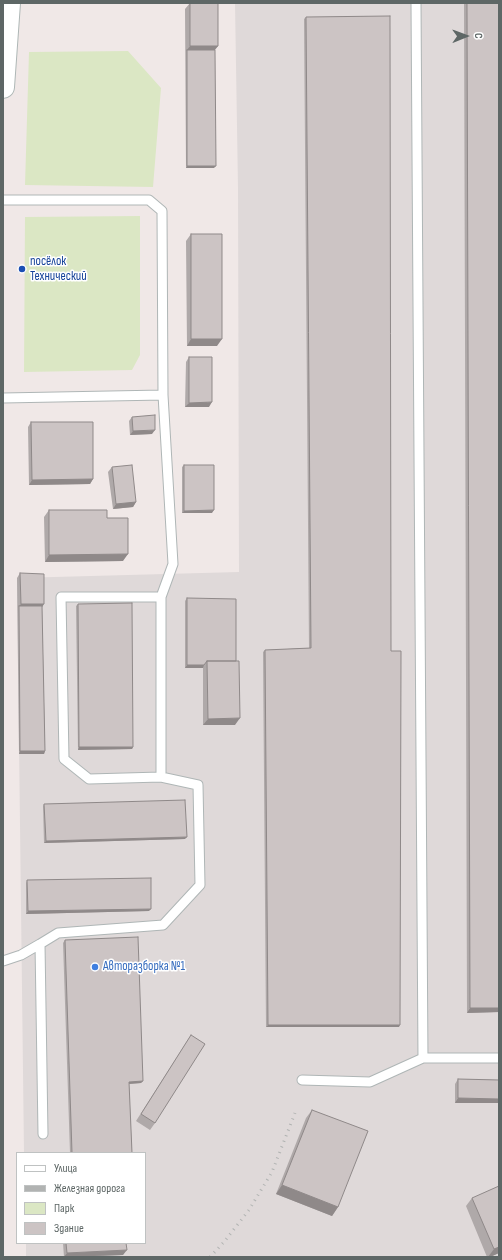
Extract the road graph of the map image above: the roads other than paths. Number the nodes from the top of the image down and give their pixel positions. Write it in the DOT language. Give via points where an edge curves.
graph roads {
  1 [pos="9,3"];
  2 [pos="416,3"];
  3 [pos="3,75"];
  4 [pos="3,200"];
  5 [pos="163,396"];
  6 [pos="3,398"];
  7 [pos="161,597"];
  8 [pos="161,777"];
  9 [pos="40,944"];
  10 [pos="3,961"];
  11 [pos="423,1058"];
  12 [pos="499,1058"];
  13 [pos="302,1080"];
  14 [pos="43,1134"];
  1 -- 3 [label="main road"];
  2 -- 11 [label="lane"];
  4 -- 5 [label="lane" via="149,200 162,211"];
  5 -- 6 [label="lane"];
  5 -- 7 [label="lane" via="173,564"];
  7 -- 8 [label="lane"];
  7 -- 8 [label="lane" via="61,597 64,759 88,779"];
  8 -- 9 [label="lane" via="198,784 200,885 163,925 58,933"];
  9 -- 10 [label="lane" via="21,955"];
  9 -- 14 [label="lane"];
  11 -- 12 [label="lane"];
  11 -- 13 [label="lane" via="370,1082"];
}
